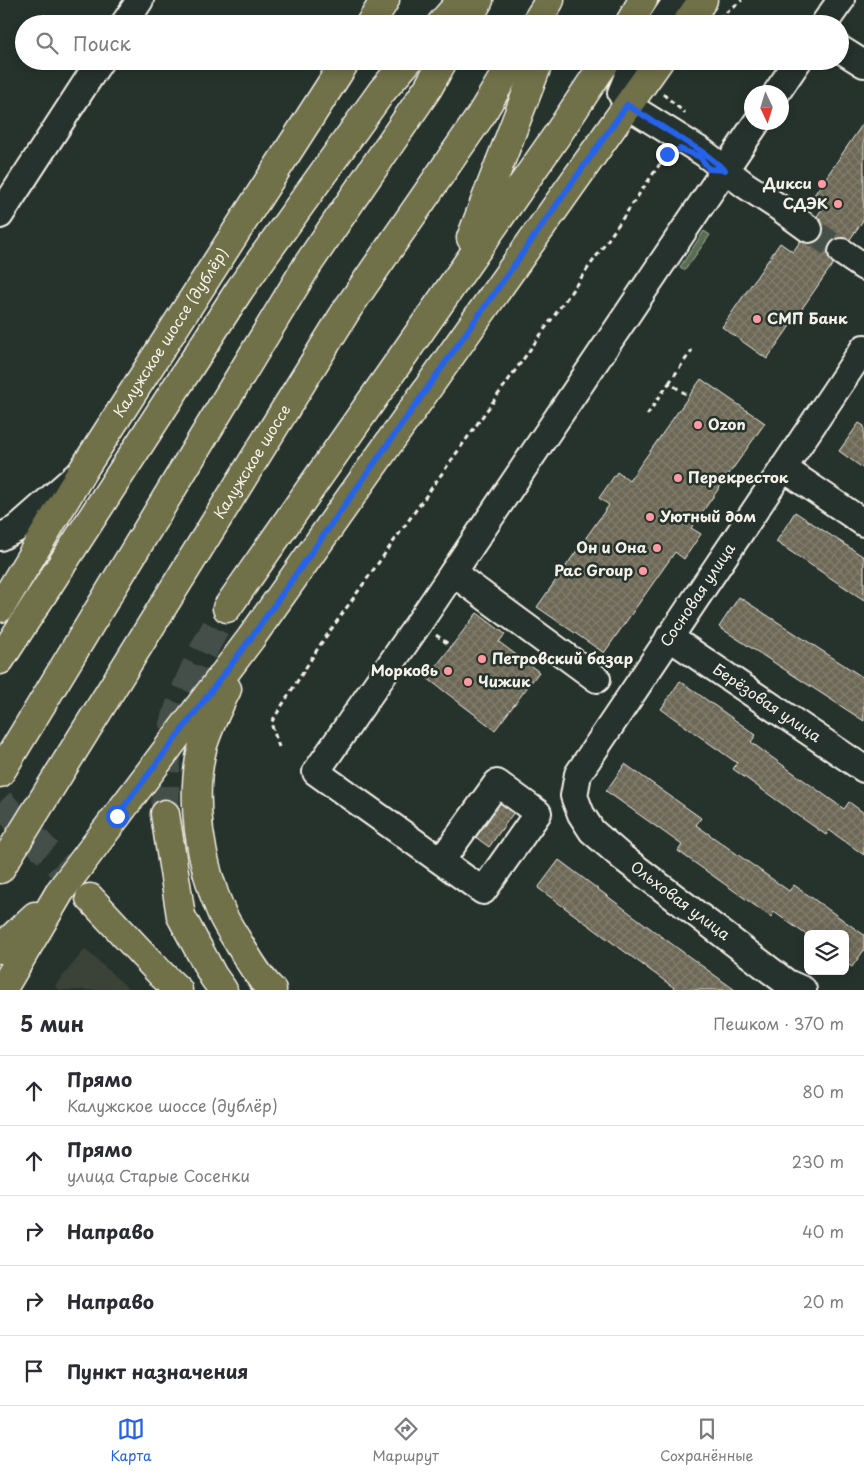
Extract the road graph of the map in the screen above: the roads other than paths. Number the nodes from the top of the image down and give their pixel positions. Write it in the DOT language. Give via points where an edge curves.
graph roads {
  1 [pos="140,0"];
  2 [pos="386,0"];
  3 [pos="462,0"];
  4 [pos="479,0"];
  5 [pos="550,0"];
  6 [pos="561,0"];
  7 [pos="643,0"];
  8 [pos="677,0"];
  9 [pos="703,0"];
  10 [pos="841,0"];
  11 [pos="130,15"];
  12 [pos="376,15"];
  13 [pos="449,15"];
  14 [pos="470,15"];
  15 [pos="541,15"];
  16 [pos="555,15"];
  17 [pos="634,15"];
  18 [pos="667,15"];
  19 [pos="692,15"];
  20 [pos="830,15"];
  21 [pos="849,54"];
  22 [pos="864,64"];
  23 [pos="94,70"];
  24 [pos="340,70"];
  25 [pos="400,70"];
  26 [pos="438,70"];
  27 [pos="508,70"];
  28 [pos="536,70"];
  29 [pos="600,70"];
  30 [pos="632,70"];
  31 [pos="652,70"];
  32 [pos="792,70"];
  33 [pos="782,85"];
  34 [pos="627,105"];
  35 [pos="752,130"];
  36 [pos="725,170"];
  37 [pos="0,216"];
  38 [pos="809,229"];
  39 [pos="842,252"];
  40 [pos="864,267"];
  41 [pos="453,284"];
  42 [pos="861,337"];
  43 [pos="783,468"];
  44 [pos="83,470"];
  45 [pos="864,523"];
  46 [pos="0,537"];
  47 [pos="453,573"];
  48 [pos="0,608"];
  49 [pos="227,608"];
  50 [pos="669,637"];
  51 [pos="251,638"];
  52 [pos="2,656"];
  53 [pos="597,679"];
  54 [pos="864,769"];
  55 [pos="0,773"];
  56 [pos="574,796"];
  57 [pos="165,814"];
  58 [pos="441,861"];
  59 [pos="0,869"];
  60 [pos="61,890"];
  61 [pos="90,898"];
  62 [pos="0,949"];
  63 [pos="2,990"];
  64 [pos="178,990"];
  65 [pos="223,990"];
  66 [pos="272,990"];
  67 [pos="803,990"];
  1 -- 11 [label="street"];
  2 -- 12 [label="main road"];
  3 -- 13 [label="main road"];
  4 -- 14 [label="main road"];
  5 -- 15 [label="main road"];
  6 -- 16 [label="main road"];
  7 -- 17 [label="main road"];
  8 -- 18 [label="street"];
  9 -- 19 [label="main road"];
  10 -- 20 [label="street"];
  21 -- 22 [label="street"];
  23 -- 37 [label="street"];
  24 -- 44 [label="main road, Калужское шоссе (дублёр)"];
  25 -- 52 [label="main road" via="240,289"];
  26 -- 55 [label="main road" via="308,264"];
  27 -- 59 [label="main road, Калужское шоссе" via="479,118 348,308"];
  28 -- 41 [label="main road"];
  29 -- 41 [label="main road"];
  30 -- 34 [label="street" via="622,94"];
  31 -- 34 [label="main road"];
  32 -- 33 [label="street"];
  34 -- 36 [label="street" via="704,153"];
  34 -- 51 [label="main road"];
  35 -- 36 [label="street"];
  36 -- 38 [label="street"];
  36 -- 47 [label="street"];
  39 -- 40 [label="street"];
  41 -- 49 [label="main road"];
  42 -- 43 [label="street, Сосновая улица"];
  43 -- 45 [label="street"];
  43 -- 50 [label="street, Сосновая улица"];
  44 -- 46 [label="street" via="16,529"];
  44 -- 48 [label="main road, Калужское шоссе (дублёр)"];
  47 -- 53 [label="street"];
  47 -- 58 [label="street" via="316,772"];
  50 -- 54 [label="street, Берёзовая улица"];
  50 -- 56 [label="street, Сосновая улица" via="578,774"];
  51 -- 60 [label="main road"];
  51 -- 66 [label="main road" via="203,745 198,781 198,820 204,864 222,914 245,955"];
  56 -- 67 [label="street, Ольховая улица" via="592,831 623,858 787,983"];
  57 -- 65 [label="main road" via="181,916"];
  60 -- 62 [label="main road"];
  60 -- 63 [label="main road"];
  61 -- 64 [label="main road"];
}
